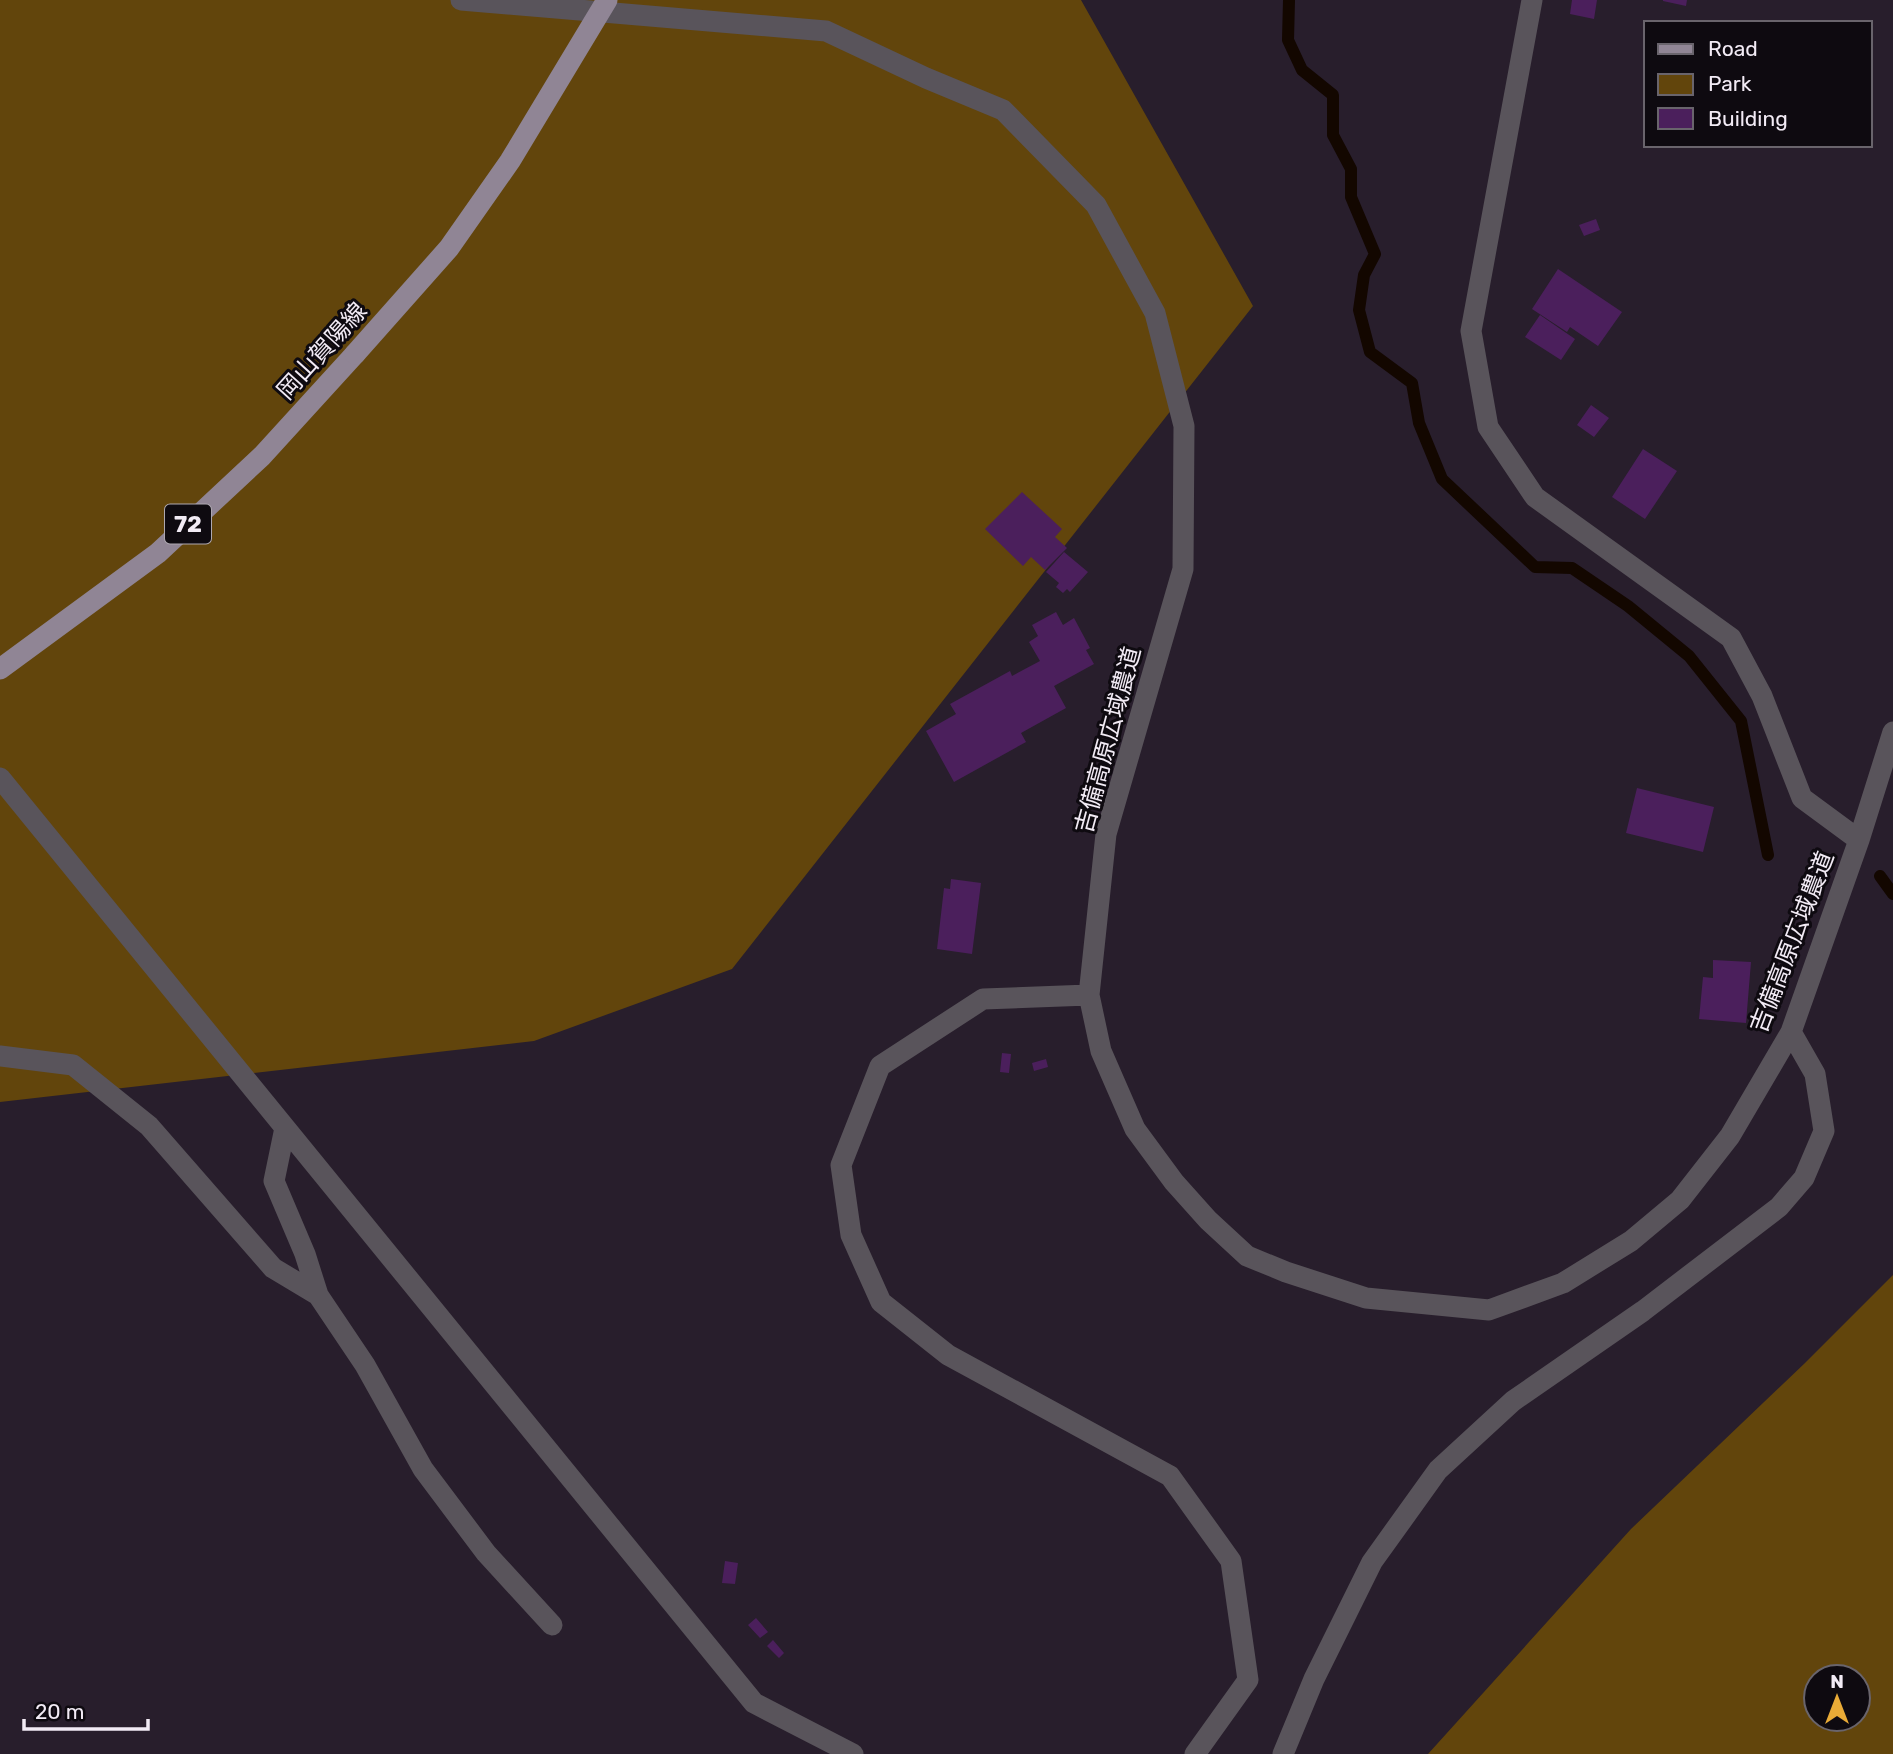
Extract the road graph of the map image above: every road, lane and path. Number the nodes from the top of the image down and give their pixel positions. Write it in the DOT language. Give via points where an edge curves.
graph roads {
  1 [pos="461,0"];
  2 [pos="607,0"];
  3 [pos="1532,0"];
  4 [pos="0,669"];
  5 [pos="1893,733"];
  6 [pos="0,778"];
  7 [pos="1859,841"];
  8 [pos="1089,995"];
  9 [pos="1791,1032"];
  10 [pos="0,1056"];
  11 [pos="285,1128"];
  12 [pos="318,1295"];
  13 [pos="552,1625"];
  14 [pos="853,1754"];
  15 [pos="1195,1754"];
  16 [pos="1283,1754"];
  1 -- 8 [label="street, 吉備高原広域農道" via="826,31 1003,110 1096,205 1155,313 1184,426 1183,569 1106,834"];
  2 -- 4 [label="main road, 岡山賀陽線 / 72, bridge" via="510,161 449,248 355,354 262,456 158,552"];
  3 -- 7 [label="street" via="1471,331 1488,427 1535,497 1731,638 1762,696 1801,798"];
  5 -- 7 [label="street, 吉備高原広域農道"];
  6 -- 11 [label="street"];
  7 -- 9 [label="street, 吉備高原広域農道"];
  8 -- 9 [label="street, 吉備高原広域農道" via="1101,1051 1135,1129 1174,1182 1247,1256 1366,1298 1489,1310 1563,1283 1631,1241 1680,1200 1730,1136"];
  8 -- 15 [label="street" via="983,999 880,1066 841,1165 850,1235 881,1302 948,1355 1170,1476 1231,1561 1248,1680"];
  9 -- 16 [label="street" via="1815,1073 1824,1131 1804,1178 1779,1207 1643,1311 1513,1401 1438,1470 1372,1562"];
  10 -- 12 [label="street" via="73,1065 149,1126 273,1268"];
  11 -- 12 [label="street" via="274,1181"];
  11 -- 14 [label="street" via="754,1703"];
  12 -- 13 [label="street" via="365,1365 424,1469 486,1553"];
}
